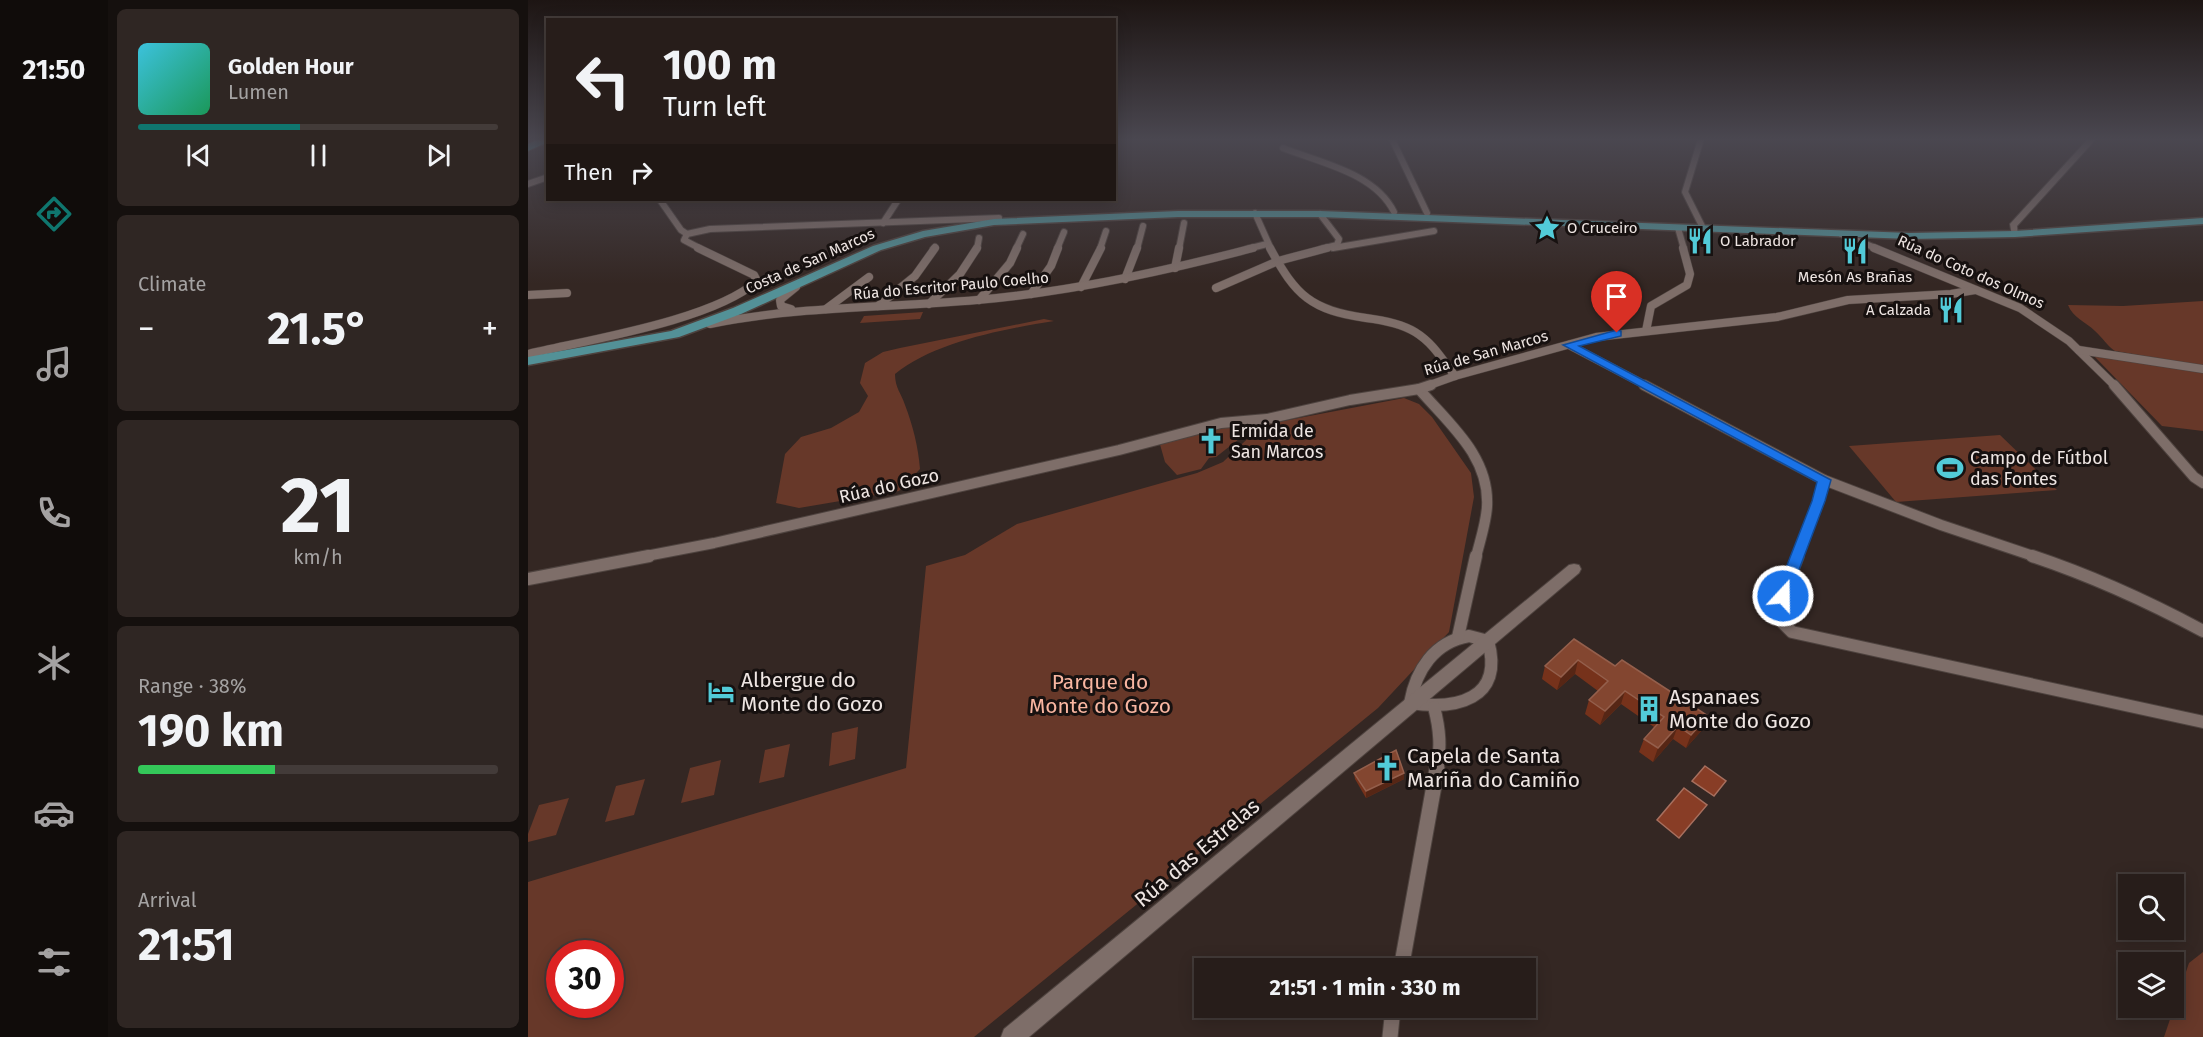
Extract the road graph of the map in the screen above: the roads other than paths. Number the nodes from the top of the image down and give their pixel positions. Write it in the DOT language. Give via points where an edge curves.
graph roads {
  1 [pos="1375,187"];
  2 [pos="1415,187"];
  3 [pos="1686,187"];
  4 [pos="2048,187"];
  5 [pos="661,201"];
  6 [pos="897,201"];
  7 [pos="1204,210"];
  8 [pos="1316,211"];
  9 [pos="1394,212"];
  10 [pos="1427,213"];
  11 [pos="1367,214"];
  12 [pos="1256,215"];
  13 [pos="996,220"];
  14 [pos="1510,220"];
  15 [pos="2203,221"];
  16 [pos="884,223"];
  17 [pos="1184,223"];
  18 [pos="945,224"];
  19 [pos="1143,226"];
  20 [pos="1702,226"];
  21 [pos="1678,228"];
  22 [pos="1722,230"];
  23 [pos="1106,231"];
  24 [pos="1434,231"];
  25 [pos="1064,232"];
  26 [pos="1806,233"];
  27 [pos="687,234"];
  28 [pos="923,234"];
  29 [pos="1023,234"];
  30 [pos="1841,234"];
  31 [pos="2015,234"];
  32 [pos="979,238"];
  33 [pos="1267,244"];
  34 [pos="935,247"];
  35 [pos="1331,248"];
  36 [pos="1278,261"];
  37 [pos="829,268"];
  38 [pos="1175,268"];
  39 [pos="869,277"];
  40 [pos="1125,279"];
  41 [pos="1081,287"];
  42 [pos="1216,288"];
  43 [pos="1976,290"];
  44 [pos="567,293"];
  45 [pos="1031,294"];
  46 [pos="528,295"];
  47 [pos="979,300"];
  48 [pos="929,304"];
  49 [pos="877,307"];
  50 [pos="812,309"];
  51 [pos="826,309"];
  52 [pos="688,329"];
  53 [pos="1646,331"];
  54 [pos="1569,345"];
  55 [pos="605,347"];
  56 [pos="2079,350"];
  57 [pos="532,357"];
  58 [pos="2203,369"];
  59 [pos="1455,376"];
  60 [pos="1419,388"];
  61 [pos="1255,420"];
  62 [pos="1824,480"];
  63 [pos="2203,483"];
  64 [pos="1574,569"];
  65 [pos="528,579"];
  66 [pos="2203,631"];
  67 [pos="1458,636"];
  68 [pos="1488,641"];
  69 [pos="1410,703"];
  70 [pos="1434,707"];
  71 [pos="2203,722"];
  72 [pos="1403,958"];
  73 [pos="1392,1018"];
  74 [pos="1012,1037"];
  75 [pos="1390,1037"];
  1 -- 9 [label="street" via="1393,204"];
  2 -- 10 [label="street"];
  3 -- 20 [label="street" via="1685,192"];
  4 -- 31 [label="street" via="2013,226"];
  5 -- 27 [label="street"];
  6 -- 16 [label="street"];
  7 -- 8 [label="main road, Costa de San Marcos"];
  7 -- 12 [label="main road"];
  7 -- 13 [label="main road, Costa de San Marcos"];
  8 -- 9 [label="main road"];
  8 -- 11 [label="main road"];
  8 -- 12 [label="main road"];
  8 -- 12 [label="main road, Costa de San Marcos"];
  8 -- 35 [label="street" via="1339,239"];
  9 -- 10 [label="main road"];
  10 -- 11 [label="main road"];
  10 -- 14 [label="main road"];
  10 -- 20 [label="main road"];
  11 -- 14 [label="main road"];
  12 -- 13 [label="main road, Costa de San Marcos"];
  12 -- 33 [label="street"];
  13 -- 18 [label="main road"];
  13 -- 28 [label="main road, Costa de San Marcos"];
  14 -- 21 [label="main road"];
  15 -- 31 [label="main road"];
  16 -- 18 [label="street"];
  16 -- 27 [label="street" via="710,229"];
  17 -- 38 [label="street"];
  18 -- 28 [label="main road"];
  18 -- 55 [label="main road, Costa de San Marcos" via="862,249 700,320"];
  19 -- 40 [label="street"];
  20 -- 21 [label="main road"];
  20 -- 22 [label="main road"];
  20 -- 26 [label="main road"];
  21 -- 22 [label="main road"];
  21 -- 53 [label="street" via="1690,274 1688,285 1651,306"];
  22 -- 26 [label="main road"];
  23 -- 41 [label="street"];
  24 -- 35 [label="street"];
  25 -- 45 [label="street" via="1051,266"];
  26 -- 30 [label="main road"];
  27 -- 57 [label="street, Costa de San Marcos" via="686,242 751,273 756,283 718,305"];
  28 -- 37 [label="main road, Costa de San Marcos"];
  29 -- 47 [label="street" via="1010,263"];
  30 -- 31 [label="main road"];
  30 -- 43 [label="street, Rúa do Coto dos Olmos"];
  32 -- 48 [label="street" via="967,265"];
  33 -- 36 [label="street"];
  33 -- 38 [label="street, Rúa do Escritor Paulo Coelho"];
  34 -- 49 [label="street" via="915,276"];
  35 -- 36 [label="street"];
  36 -- 42 [label="street"];
  36 -- 59 [label="street" via="1312,304 1400,325 1429,342"];
  37 -- 50 [label="street, Rúa do Escritor Paulo Coelho" via="792,288 779,304 783,308"];
  37 -- 52 [label="main road, Costa de San Marcos"];
  38 -- 40 [label="street, Rúa do Escritor Paulo Coelho"];
  39 -- 51 [label="street"];
  40 -- 41 [label="street, Rúa do Escritor Paulo Coelho"];
  41 -- 45 [label="street, Rúa do Escritor Paulo Coelho"];
  43 -- 53 [label="street, Rúa de San Marcos" via="1848,300 1777,317"];
  43 -- 56 [label="street, Rúa do Coto dos Olmos" via="2034,315"];
  44 -- 46 [label="street"];
  45 -- 47 [label="street, Rúa do Escritor Paulo Coelho"];
  47 -- 48 [label="street, Rúa do Escritor Paulo Coelho"];
  48 -- 49 [label="street, Rúa do Escritor Paulo Coelho"];
  49 -- 51 [label="street, Rúa do Escritor Paulo Coelho"];
  50 -- 51 [label="street, Rúa do Escritor Paulo Coelho"];
  50 -- 52 [label="street, Rúa do Escritor Paulo Coelho" via="748,316"];
  52 -- 55 [label="main road, Costa de San Marcos"];
  53 -- 54 [label="street, Rúa de San Marcos" via="1596,337"];
  54 -- 59 [label="street, Rúa de San Marcos"];
  54 -- 62 [label="street"];
  55 -- 57 [label="main road, Costa de San Marcos"];
  56 -- 58 [label="street"];
  56 -- 63 [label="street, Rúa do Coto dos Olmos"];
  59 -- 60 [label="street, Rúa de San Marcos"];
  60 -- 61 [label="street, Rúa de San Marcos"];
  60 -- 67 [label="street" via="1473,451 1487,486 1487,509"];
  61 -- 65 [label="street, Rúa do Gozo" via="1221,423 714,543"];
  62 -- 66 [label="street" via="2087,574"];
  62 -- 71 [label="street" via="1775,615 1792,632"];
  64 -- 68 [label="street, Rúa das Estrelas"];
  67 -- 68 [label="street"];
  67 -- 69 [label="street" via="1438,648 1424,665 1413,686"];
  68 -- 69 [label="street, Rúa das Estrelas"];
  68 -- 70 [label="street" via="1492,664 1484,688 1472,699"];
  69 -- 70 [label="street"];
  69 -- 74 [label="street, Rúa das Estrelas"];
  70 -- 72 [label="street" via="1441,749"];
  73 -- 75 [label="street"];
}
